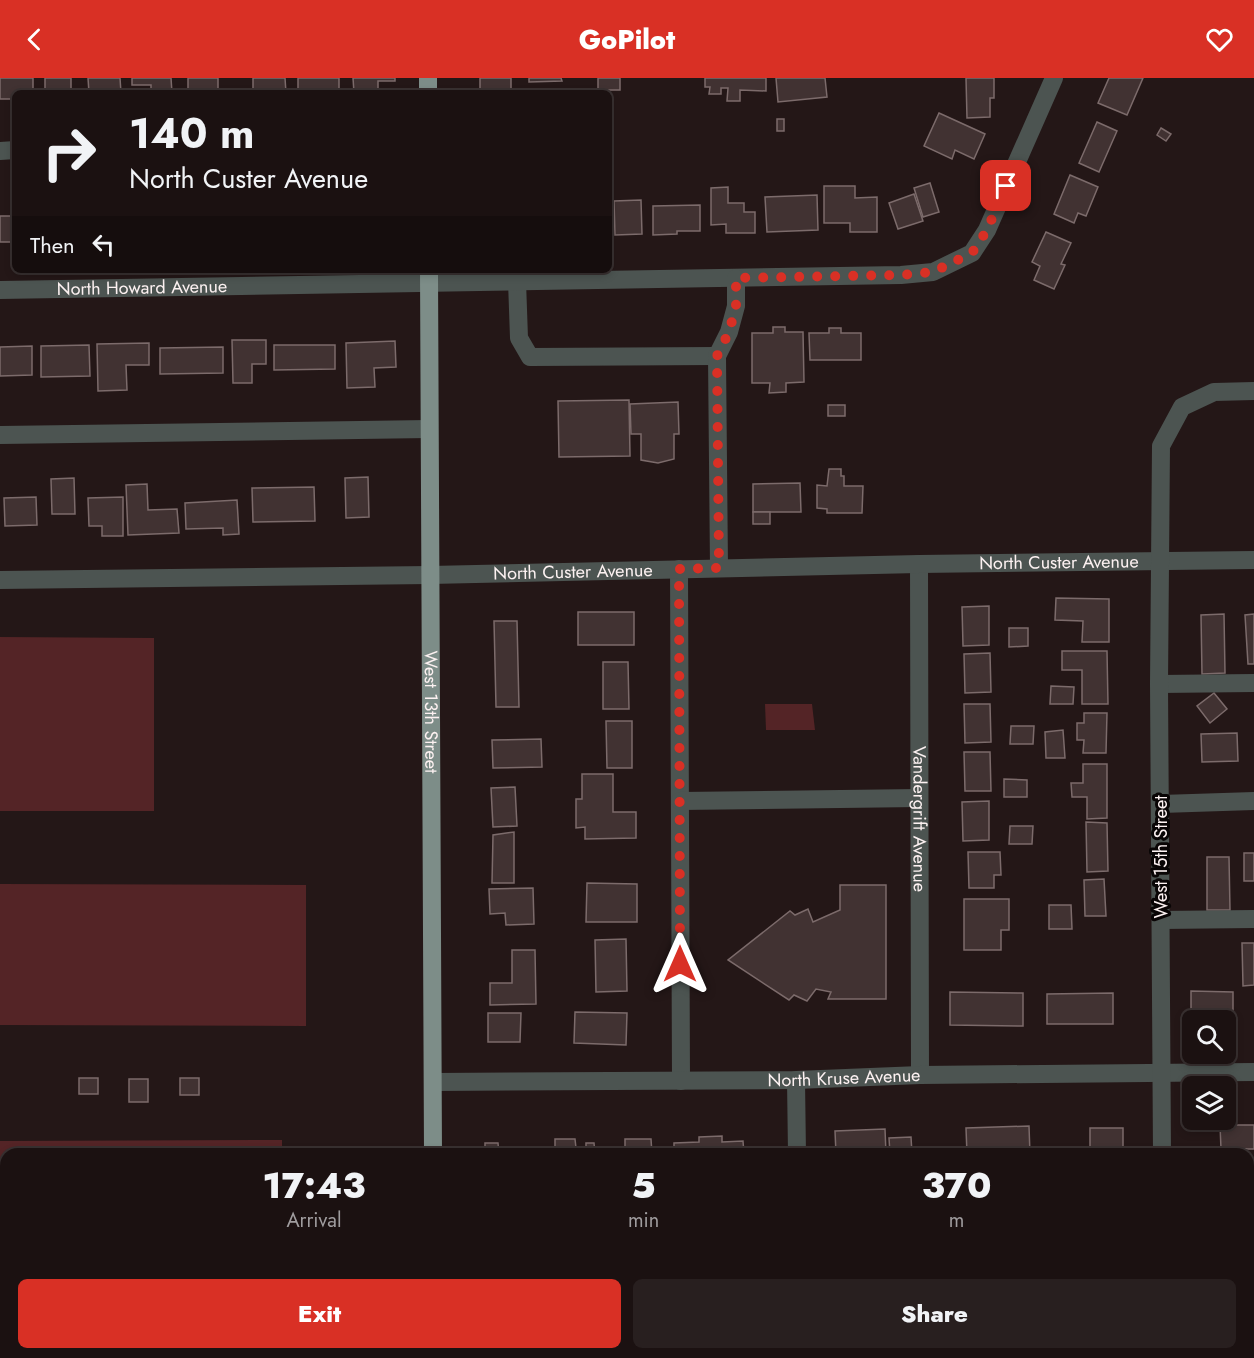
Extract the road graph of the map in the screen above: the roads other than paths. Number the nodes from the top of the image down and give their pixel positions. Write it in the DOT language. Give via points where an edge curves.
graph roads {
  1 [pos="1054,78"];
  2 [pos="429,276"];
  3 [pos="736,278"];
  4 [pos="517,281"];
  5 [pos="0,290"];
  6 [pos="717,356"];
  7 [pos="1254,391"];
  8 [pos="429,429"];
  9 [pos="0,435"];
  10 [pos="1254,560"];
  11 [pos="1161,561"];
  12 [pos="919,564"];
  13 [pos="719,568"];
  14 [pos="679,569"];
  15 [pos="430,575"];
  16 [pos="0,580"];
  17 [pos="1254,683"];
  18 [pos="1159,684"];
  19 [pos="920,798"];
  20 [pos="680,801"];
  21 [pos="1254,801"];
  22 [pos="1161,804"];
  23 [pos="1254,919"];
  24 [pos="1161,920"];
  25 [pos="1254,1072"];
  26 [pos="1162,1073"];
  27 [pos="920,1075"];
  28 [pos="796,1080"];
  29 [pos="681,1081"];
  30 [pos="434,1082"];
  31 [pos="433,1148"];
  32 [pos="797,1148"];
  33 [pos="1162,1148"];
  1 -- 3 [label="street, North Howard Avenue" via="987,230 972,253 933,272"];
  2 -- 4 [label="street, North Howard Avenue"];
  2 -- 5 [label="street, North Howard Avenue"];
  2 -- 8 [label="main road, West 13th Street"];
  3 -- 4 [label="street, North Howard Avenue"];
  3 -- 6 [label="street" via="736,306"];
  4 -- 6 [label="street" via="519,338 530,357"];
  6 -- 13 [label="street"];
  7 -- 11 [label="street, West 15th Street" via="1214,392 1182,407 1161,446"];
  8 -- 9 [label="street"];
  8 -- 15 [label="main road, West 13th Street"];
  10 -- 11 [label="street, North Custer Avenue"];
  11 -- 12 [label="street, North Custer Avenue"];
  11 -- 18 [label="street, West 15th Street"];
  12 -- 13 [label="street, North Custer Avenue"];
  12 -- 19 [label="street, Vandergrift Avenue"];
  13 -- 14 [label="street, North Custer Avenue"];
  14 -- 15 [label="street, North Custer Avenue"];
  14 -- 20 [label="street"];
  15 -- 16 [label="street, North Custer Avenue"];
  15 -- 30 [label="main road, West 13th Street"];
  17 -- 18 [label="street"];
  18 -- 22 [label="street, West 15th Street"];
  19 -- 20 [label="street"];
  19 -- 27 [label="street, Vandergrift Avenue"];
  20 -- 29 [label="street"];
  21 -- 22 [label="street"];
  22 -- 24 [label="street, West 15th Street"];
  23 -- 24 [label="street"];
  24 -- 26 [label="street, West 15th Street"];
  25 -- 26 [label="street, North Kruse Avenue"];
  26 -- 27 [label="street, North Kruse Avenue"];
  26 -- 33 [label="street, West 15th Street"];
  27 -- 28 [label="street, North Kruse Avenue"];
  28 -- 29 [label="street, North Kruse Avenue"];
  28 -- 32 [label="street"];
  29 -- 30 [label="street, North Kruse Avenue"];
  30 -- 31 [label="main road, West 13th Street"];
}
